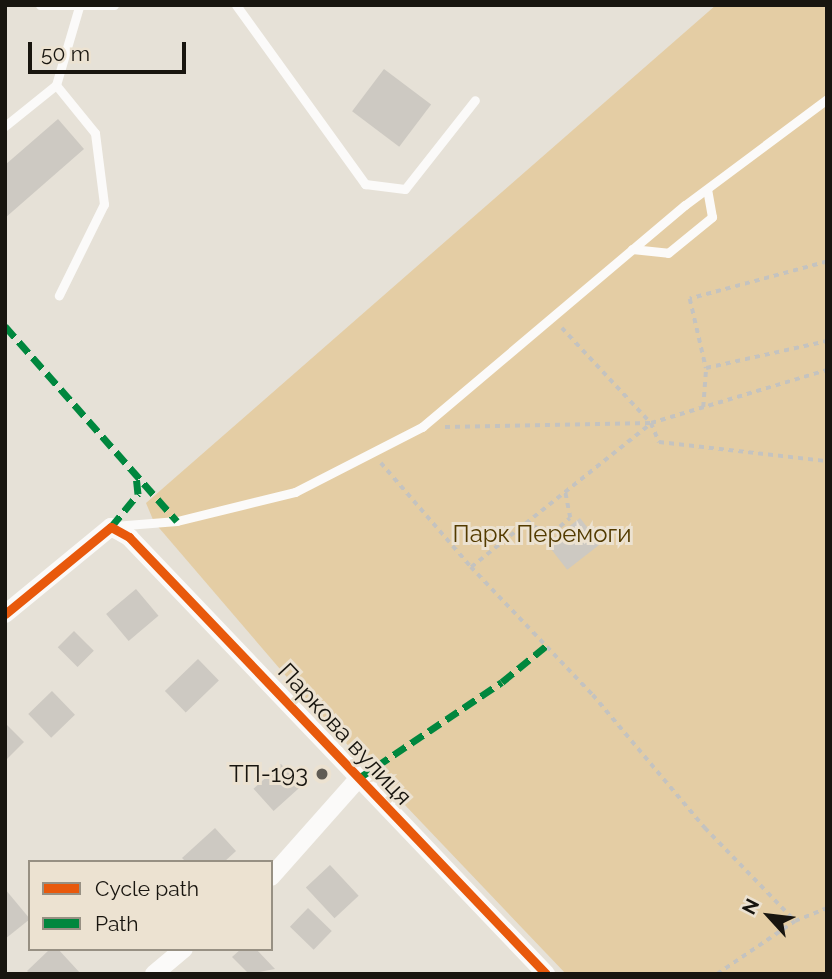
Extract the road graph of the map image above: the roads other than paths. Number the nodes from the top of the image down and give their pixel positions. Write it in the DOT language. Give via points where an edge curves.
graph roads {
  1 [pos="40,5"];
  2 [pos="114,5"];
  3 [pos="236,5"];
  4 [pos="79,7"];
  5 [pos="56,85"];
  6 [pos="827,99"];
  7 [pos="475,100"];
  8 [pos="5,127"];
  9 [pos="707,189"];
  10 [pos="632,249"];
  11 [pos="59,295"];
  12 [pos="111,527"];
  13 [pos="5,614"];
  14 [pos="359,778"];
  15 [pos="273,875"];
  16 [pos="182,951"];
  17 [pos="154,974"];
  18 [pos="546,974"];
  1 -- 4 [label="lane"];
  2 -- 4 [label="lane"];
  3 -- 7 [label="lane" via="365,184 405,189"];
  4 -- 5 [label="lane"];
  5 -- 8 [label="lane"];
  5 -- 11 [label="lane" via="95,133 104,204"];
  6 -- 9 [label="lane"];
  9 -- 10 [label="lane"];
  9 -- 10 [label="lane" via="712,217 668,253"];
  10 -- 12 [label="lane" via="422,428 295,492 177,522"];
  12 -- 13 [label="street"];
  12 -- 14 [label="street, Паркова вулиця" via="169,576"];
  14 -- 15 [label="street"];
  14 -- 18 [label="street, Паркова вулиця"];
  16 -- 17 [label="street"];
}
